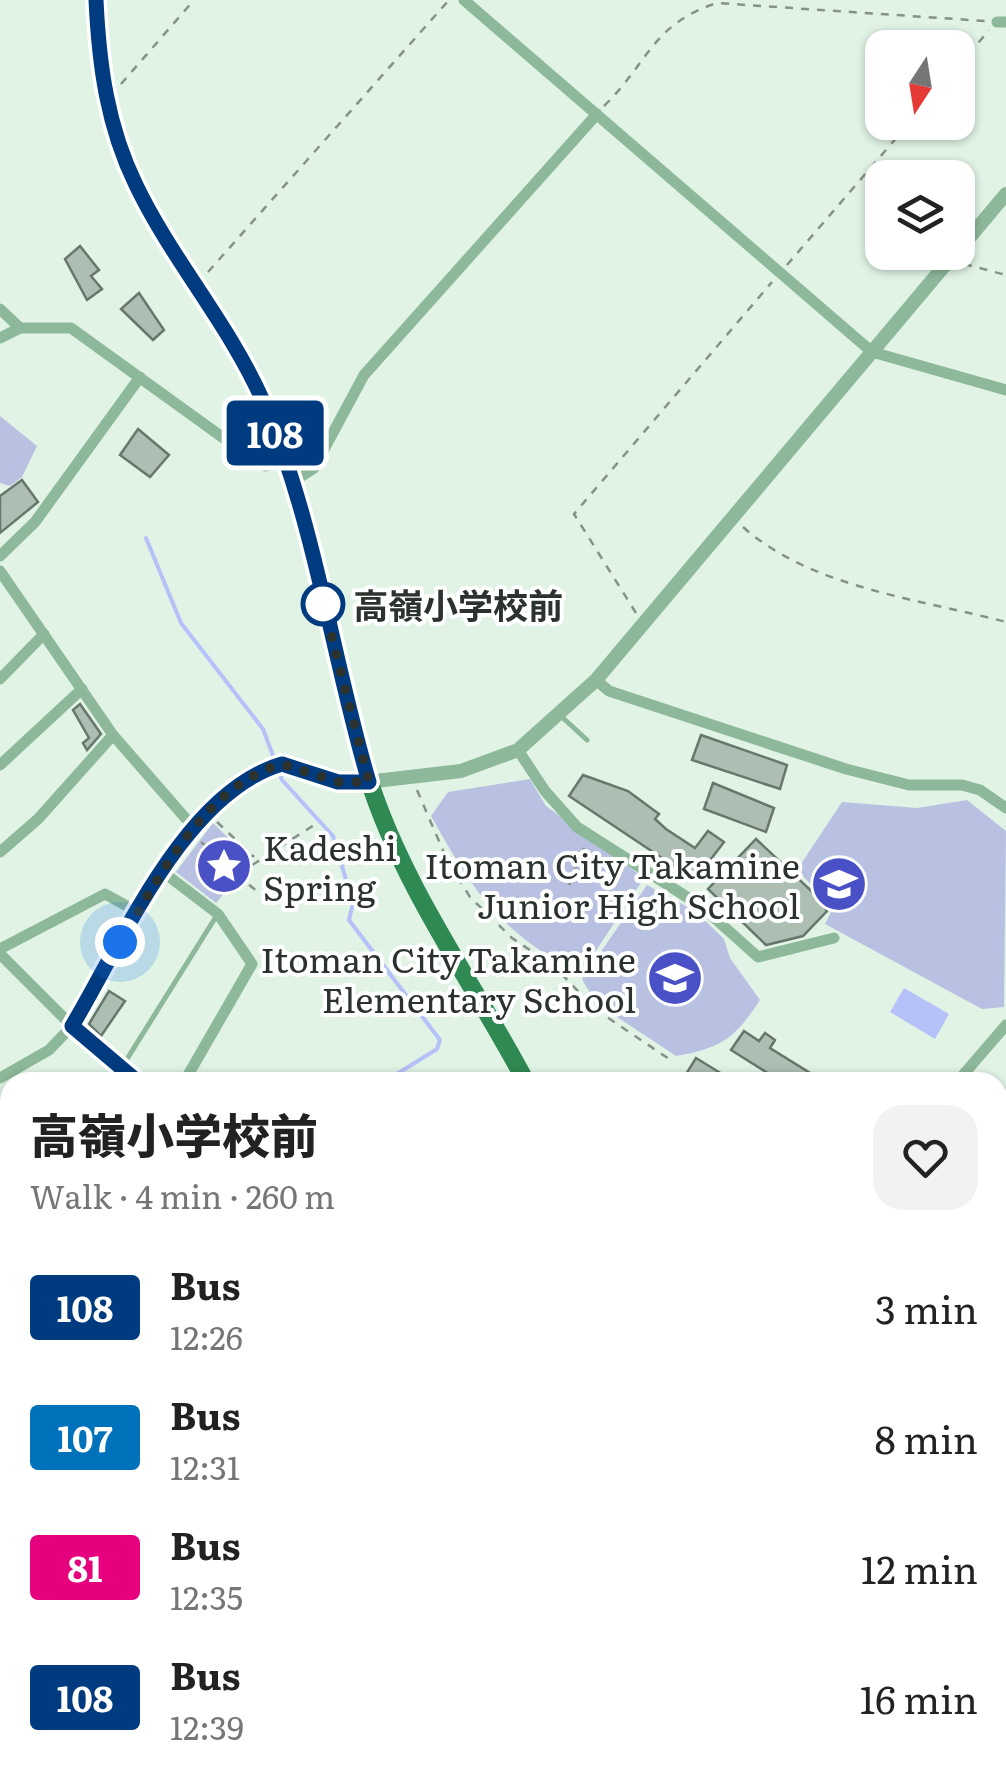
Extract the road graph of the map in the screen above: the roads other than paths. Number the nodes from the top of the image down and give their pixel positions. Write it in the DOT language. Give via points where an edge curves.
graph roads {
  1 [pos="96,0"];
  2 [pos="464,0"];
  3 [pos="597,114"];
  4 [pos="1006,194"];
  5 [pos="975,230"];
  6 [pos="941,270"];
  7 [pos="0,310"];
  8 [pos="20,328"];
  9 [pos="0,338"];
  10 [pos="872,352"];
  11 [pos="140,377"];
  12 [pos="1006,390"];
  13 [pos="285,462"];
  14 [pos="292,482"];
  15 [pos="0,556"];
  16 [pos="2,581"];
  17 [pos="44,634"];
  18 [pos="0,680"];
  19 [pos="596,680"];
  20 [pos="82,689"];
  21 [pos="560,714"];
  22 [pos="112,735"];
  23 [pos="587,740"];
  24 [pos="518,750"];
  25 [pos="0,766"];
  26 [pos="369,782"];
  27 [pos="1006,808"];
  28 [pos="192,831"];
  29 [pos="0,852"];
  30 [pos="163,872"];
  31 [pos="138,912"];
  32 [pos="218,914"];
  33 [pos="834,938"];
  34 [pos="0,951"];
  35 [pos="1006,1025"];
  36 [pos="72,1026"];
  37 [pos="120,1069"];
  38 [pos="10,1072"];
  39 [pos="124,1072"];
  40 [pos="189,1072"];
  41 [pos="520,1072"];
  42 [pos="966,1072"];
  1 -- 13 [label="main road" via="106,100 135,184 263,401"];
  2 -- 3 [label="street"];
  3 -- 10 [label="street"];
  3 -- 14 [label="street" via="364,375 309,476"];
  4 -- 5 [label="street"];
  6 -- 10 [label="street"];
  7 -- 8 [label="street"];
  8 -- 9 [label="street"];
  8 -- 11 [label="street" via="71,328"];
  10 -- 12 [label="street"];
  10 -- 19 [label="street"];
  11 -- 13 [label="street" via="254,460 266,466"];
  11 -- 15 [label="street" via="35,522"];
  13 -- 14 [label="main road"];
  14 -- 26 [label="main road"];
  16 -- 17 [label="street"];
  17 -- 18 [label="street"];
  17 -- 20 [label="street"];
  19 -- 21 [label="street"];
  19 -- 27 [label="street" via="609,691 768,746 909,785 962,785"];
  20 -- 22 [label="street"];
  20 -- 25 [label="street"];
  21 -- 23 [label="lane"];
  21 -- 24 [label="street"];
  22 -- 28 [label="street"];
  22 -- 29 [label="street"];
  24 -- 26 [label="street" via="461,771"];
  24 -- 33 [label="street" via="577,827 701,906 758,957"];
  26 -- 28 [label="street" via="338,782 282,764 261,770"];
  26 -- 41 [label="main road" via="409,878"];
  28 -- 30 [label="street"];
  30 -- 31 [label="street"];
  30 -- 32 [label="street"];
  31 -- 34 [label="street" via="105,894"];
  31 -- 36 [label="street"];
  32 -- 37 [label="lane"];
  32 -- 40 [label="street" via="252,968"];
  34 -- 36 [label="street"];
  35 -- 42 [label="street"];
  36 -- 37 [label="street"];
  36 -- 38 [label="street" via="49,1050"];
  37 -- 39 [label="street"];
}
